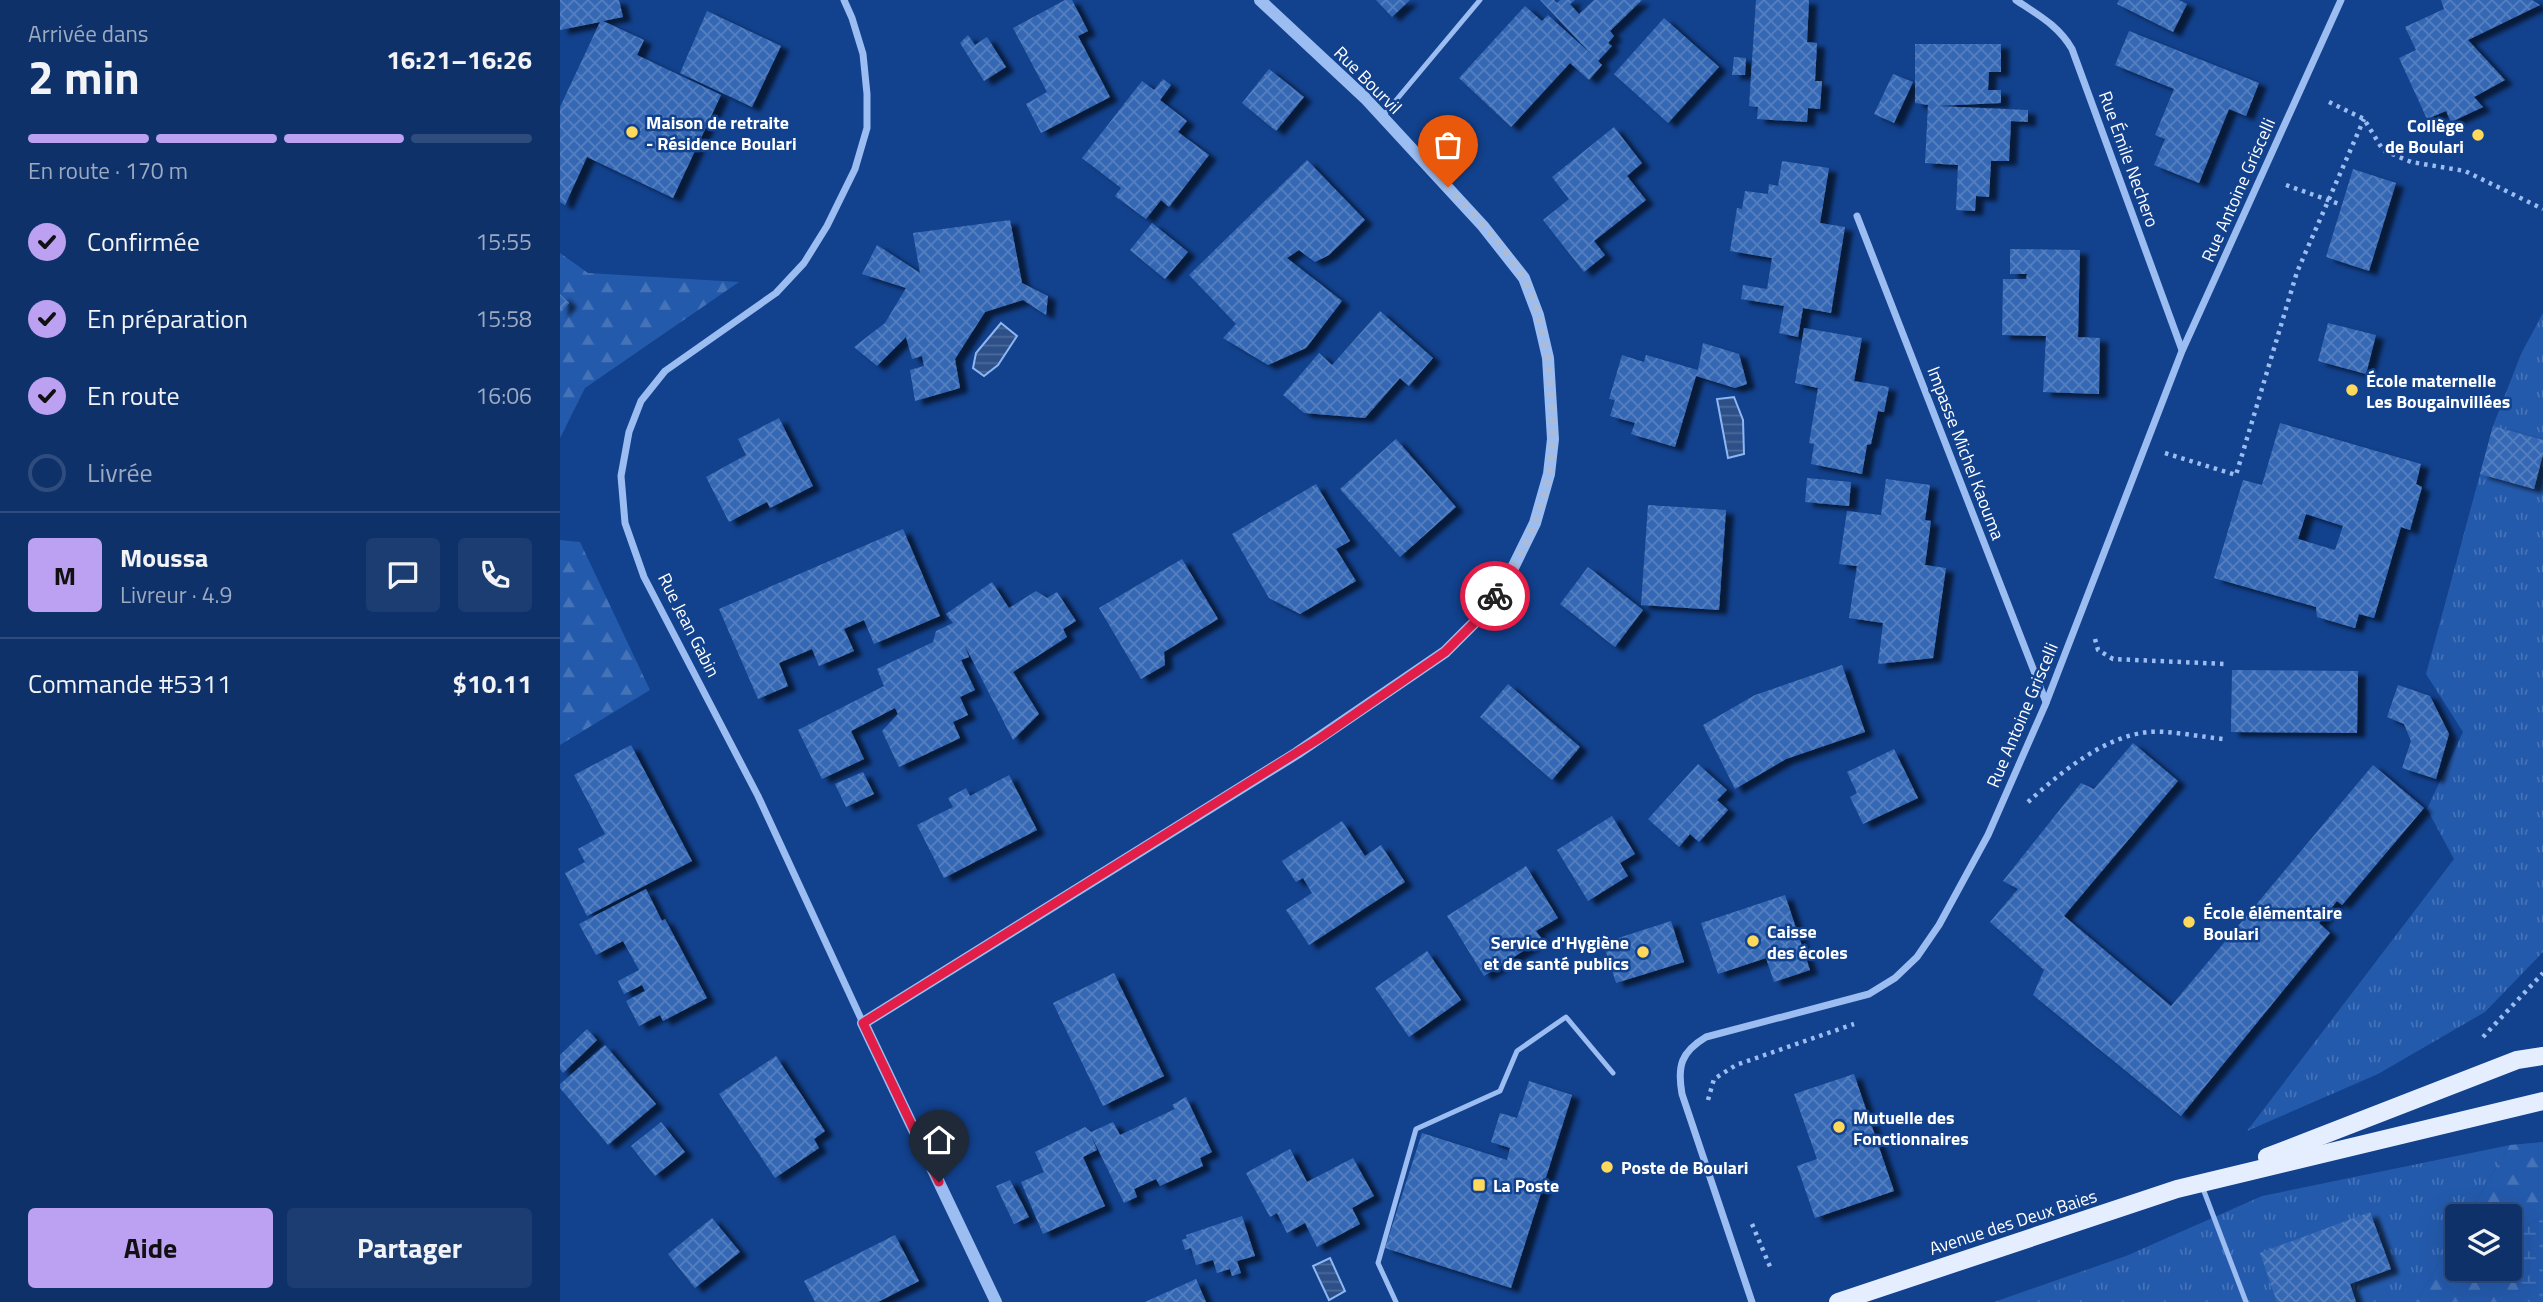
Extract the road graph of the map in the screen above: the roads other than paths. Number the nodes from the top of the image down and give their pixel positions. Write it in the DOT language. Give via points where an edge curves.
graph roads {
  1 [pos="844,0"];
  2 [pos="1260,0"];
  3 [pos="1480,0"];
  4 [pos="2341,0"];
  5 [pos="2018,1"];
  6 [pos="1382,117"];
  7 [pos="1857,216"];
  8 [pos="2182,351"];
  9 [pos="2046,703"];
  10 [pos="863,1023"];
  11 [pos="2543,1056"];
  12 [pos="1613,1073"];
  13 [pos="2543,1101"];
  14 [pos="2201,1183"];
  15 [pos="996,1302"];
  16 [pos="1396,1302"];
  17 [pos="1752,1302"];
  18 [pos="1838,1302"];
  19 [pos="2246,1302"];
  1 -- 10 [label="street, Rue Jean Gabin" via="863,54 867,94 867,128 850,180 804,263 776,293 665,371 641,401 629,432 621,476 625,523 644,577 758,796"];
  2 -- 6 [label="street, Rue Bourvil"];
  3 -- 6 [label="lane"];
  4 -- 8 [label="street, Rue Antoine Griscelli"];
  5 -- 8 [label="street, Rue Émile Nechero" via="2053,24 2072,48"];
  6 -- 10 [label="street, Rue Bourvil" via="1483,226 1524,278 1538,315 1548,358 1553,439 1535,523 1509,576 1481,616 1445,652 1297,753"];
  7 -- 9 [label="street, Impasse Michel Kaouma"];
  8 -- 9 [label="street, Rue Antoine Griscelli"];
  9 -- 17 [label="street, Rue Antoine Griscelli" via="1988,835 1917,957 1869,994 1706,1037 1689,1047 1679,1080 1682,1094"];
  10 -- 15 [label="street, Rue Jean Gabin"];
  11 -- 14 [label="main road, Avenue des Deux Baies" via="2517,1060"];
  12 -- 16 [label="lane" via="1566,1017 1517,1051 1500,1091 1416,1129 1378,1263"];
  13 -- 14 [label="main road, Avenue des Deux Baies"];
  14 -- 18 [label="main road, Avenue des Deux Baies"];
  14 -- 19 [label="lane"];
}
